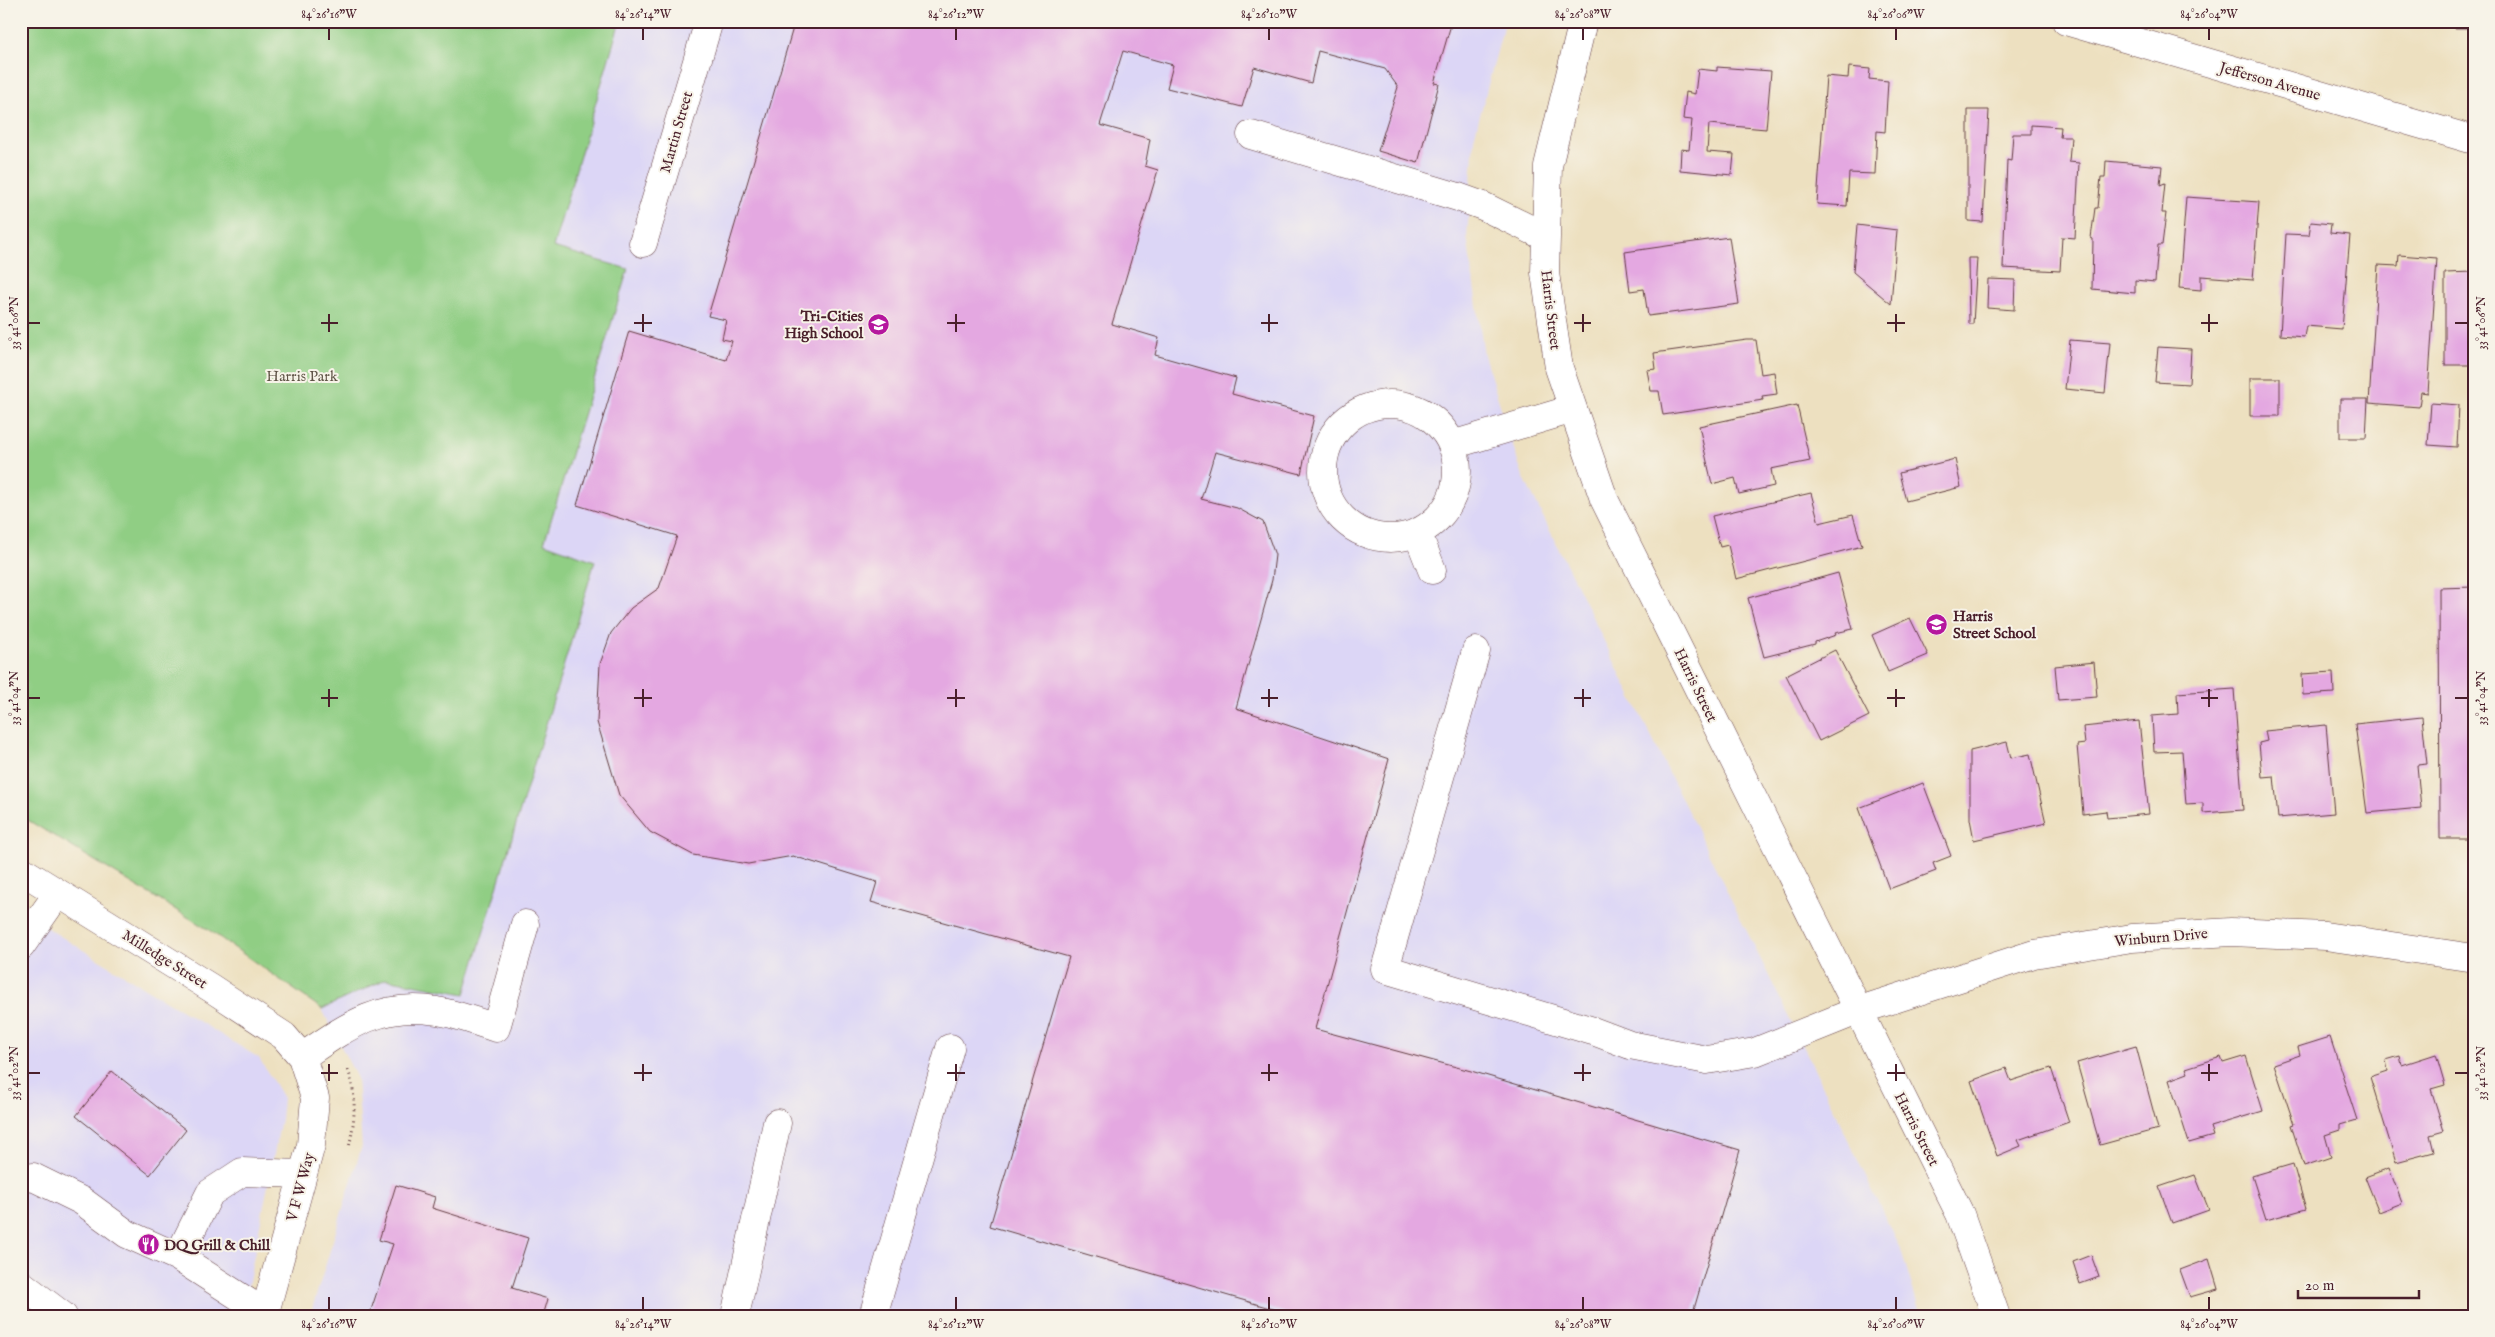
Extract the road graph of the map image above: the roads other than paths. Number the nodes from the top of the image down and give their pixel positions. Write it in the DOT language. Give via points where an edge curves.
graph roads {
  1 [pos="709,21"];
  2 [pos="1583,21"];
  3 [pos="2066,21"];
  4 [pos="1251,135"];
  5 [pos="2474,140"];
  6 [pos="1546,237"];
  7 [pos="644,243"];
  8 [pos="1573,409"];
  9 [pos="1452,444"];
  10 [pos="1417,532"];
  11 [pos="1432,570"];
  12 [pos="1476,651"];
  13 [pos="21,870"];
  14 [pos="58,893"];
  15 [pos="525,924"];
  16 [pos="21,946"];
  17 [pos="2474,958"];
  18 [pos="1857,1010"];
  19 [pos="950,1048"];
  20 [pos="302,1057"];
  21 [pos="777,1122"];
  22 [pos="303,1174"];
  23 [pos="21,1179"];
  24 [pos="178,1257"];
  25 [pos="21,1284"];
  26 [pos="265,1314"];
  27 [pos="63,1316"];
  28 [pos="735,1316"];
  29 [pos="873,1316"];
  30 [pos="1996,1316"];
  1 -- 7 [label="street, Martin Street"];
  2 -- 6 [label="street, Harris Street" via="1548,166"];
  3 -- 5 [label="street, Jefferson Avenue"];
  4 -- 6 [label="street" via="1458,197"];
  6 -- 8 [label="street, Harris Street" via="1545,272 1559,368"];
  8 -- 9 [label="street"];
  8 -- 18 [label="street, Harris Street" via="1604,499"];
  9 -- 10 [label="street" via="1457,472 1454,490 1446,508 1434,522"];
  9 -- 10 [label="street" via="1435,420 1419,410 1400,404 1381,404 1362,409 1346,419 1333,434 1325,451 1322,470 1325,489 1332,507 1344,522 1380,538 1399,538"];
  10 -- 11 [label="street"];
  12 -- 18 [label="street, Winburn Drive" via="1385,969 1630,1045 1707,1060 1755,1052"];
  13 -- 14 [label="street, Milledge Street"];
  14 -- 16 [label="street"];
  14 -- 20 [label="street, Milledge Street" via="284,1036"];
  15 -- 20 [label="street" via="496,1028 437,1010 403,1008 377,1013"];
  17 -- 18 [label="street, Winburn Drive" via="2325,936 2231,932 2132,938 2034,954"];
  18 -- 30 [label="street, Harris Street" via="1960,1214"];
  19 -- 29 [label="street"];
  20 -- 22 [label="street, V F W Way" via="315,1098 311,1145"];
  21 -- 28 [label="street"];
  22 -- 24 [label="street" via="242,1172 210,1193"];
  22 -- 26 [label="street, V F W Way"];
  23 -- 24 [label="street" via="33,1177 82,1202 127,1234"];
  24 -- 26 [label="street"];
  25 -- 27 [label="street"];
}
